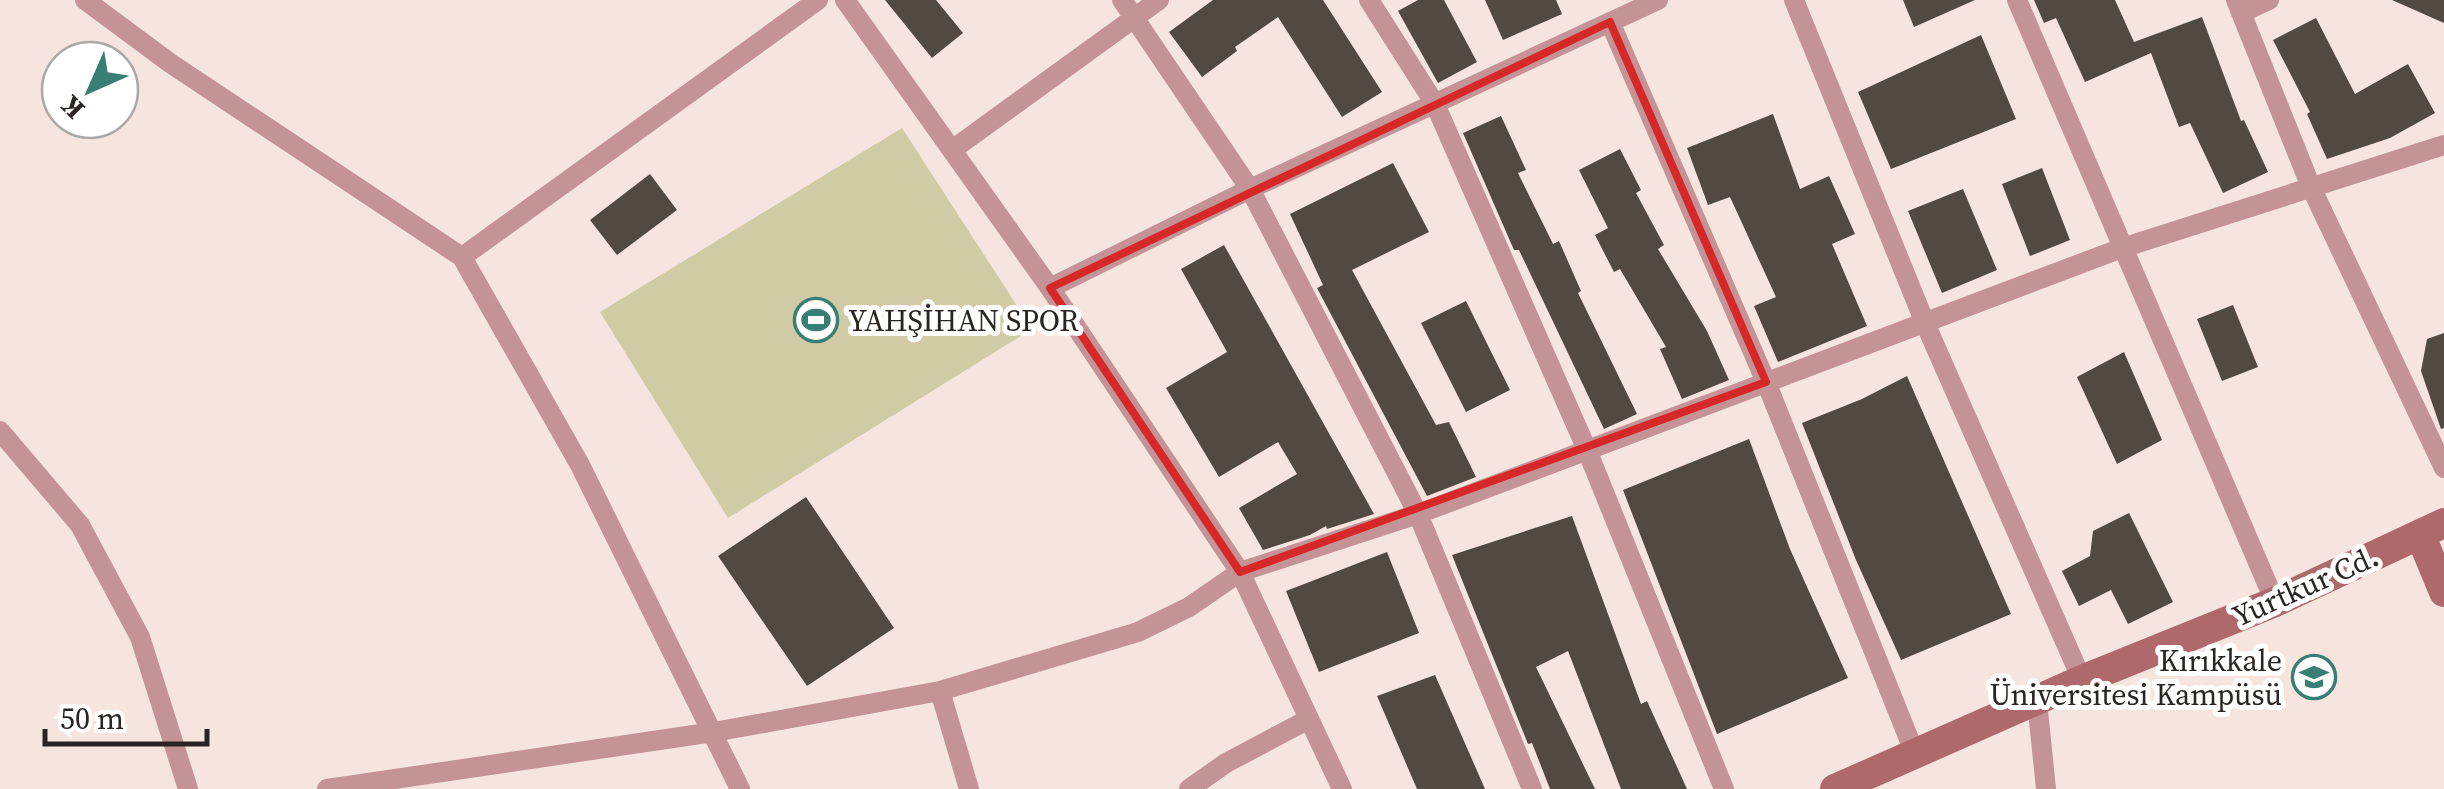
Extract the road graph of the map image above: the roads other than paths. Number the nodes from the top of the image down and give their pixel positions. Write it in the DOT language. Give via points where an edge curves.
graph roads {
  1 [pos="85,0"];
  2 [pos="818,0"];
  3 [pos="845,0"];
  4 [pos="1159,0"];
  5 [pos="1369,0"];
  6 [pos="1658,0"];
  7 [pos="1794,0"];
  8 [pos="2017,0"];
  9 [pos="2270,0"];
  10 [pos="2238,6"];
  11 [pos="1128,9"];
  12 [pos="1610,22"];
  13 [pos="1435,104"];
  14 [pos="2444,145"];
  15 [pos="952,150"];
  16 [pos="2311,187"];
  17 [pos="1250,189"];
  18 [pos="2122,248"];
  19 [pos="462,257"];
  20 [pos="1050,288"];
  21 [pos="1924,323"];
  22 [pos="1766,382"];
  23 [pos="0,432"];
  24 [pos="1587,450"];
  25 [pos="2444,468"];
  26 [pos="1418,514"];
  27 [pos="2432,529"];
  28 [pos="1240,572"];
  29 [pos="2444,592"];
  30 [pos="2275,602"];
  31 [pos="2082,680"];
  32 [pos="940,692"];
  33 [pos="2037,701"];
  34 [pos="1309,720"];
  35 [pos="714,732"];
  36 [pos="1915,754"];
  37 [pos="423,782"];
  38 [pos="188,789"];
  39 [pos="326,789"];
  40 [pos="740,789"];
  41 [pos="969,789"];
  42 [pos="1189,789"];
  43 [pos="1342,789"];
  44 [pos="1532,789"];
  45 [pos="1724,789"];
  46 [pos="1835,789"];
  47 [pos="2046,789"];
  1 -- 19 [label="street"];
  2 -- 19 [label="street"];
  3 -- 15 [label="street"];
  4 -- 11 [label="street"];
  5 -- 13 [label="street"];
  6 -- 12 [label="street"];
  7 -- 21 [label="street"];
  8 -- 18 [label="street"];
  9 -- 10 [label="street"];
  10 -- 16 [label="street"];
  11 -- 15 [label="street"];
  11 -- 17 [label="street"];
  12 -- 13 [label="street"];
  12 -- 22 [label="street"];
  13 -- 17 [label="street"];
  13 -- 24 [label="street"];
  14 -- 16 [label="street"];
  15 -- 20 [label="street"];
  16 -- 18 [label="street"];
  16 -- 25 [label="street"];
  17 -- 20 [label="street"];
  17 -- 26 [label="street"];
  18 -- 21 [label="street"];
  18 -- 30 [label="street"];
  19 -- 35 [label="street" via="580,465"];
  20 -- 28 [label="street"];
  21 -- 22 [label="street"];
  21 -- 31 [label="street"];
  22 -- 24 [label="street"];
  22 -- 36 [label="street"];
  23 -- 38 [label="street" via="80,525 140,637"];
  24 -- 26 [label="street"];
  24 -- 45 [label="street"];
  26 -- 28 [label="street"];
  26 -- 44 [label="street"];
  27 -- 29 [label="street"];
  27 -- 30 [label="street, Yurtkur Cd."];
  28 -- 32 [label="street" via="1138,632"];
  28 -- 34 [label="street"];
  30 -- 31 [label="street, Yurtkur Cd."];
  31 -- 33 [label="street, Yurtkur Cd."];
  32 -- 35 [label="street"];
  32 -- 41 [label="street"];
  33 -- 36 [label="street, Yurtkur Cd."];
  33 -- 47 [label="street"];
  34 -- 42 [label="street"];
  34 -- 43 [label="street"];
  35 -- 37 [label="street"];
  35 -- 40 [label="street"];
  36 -- 46 [label="street, Yurtkur Cd."];
  37 -- 39 [label="street"];
}
